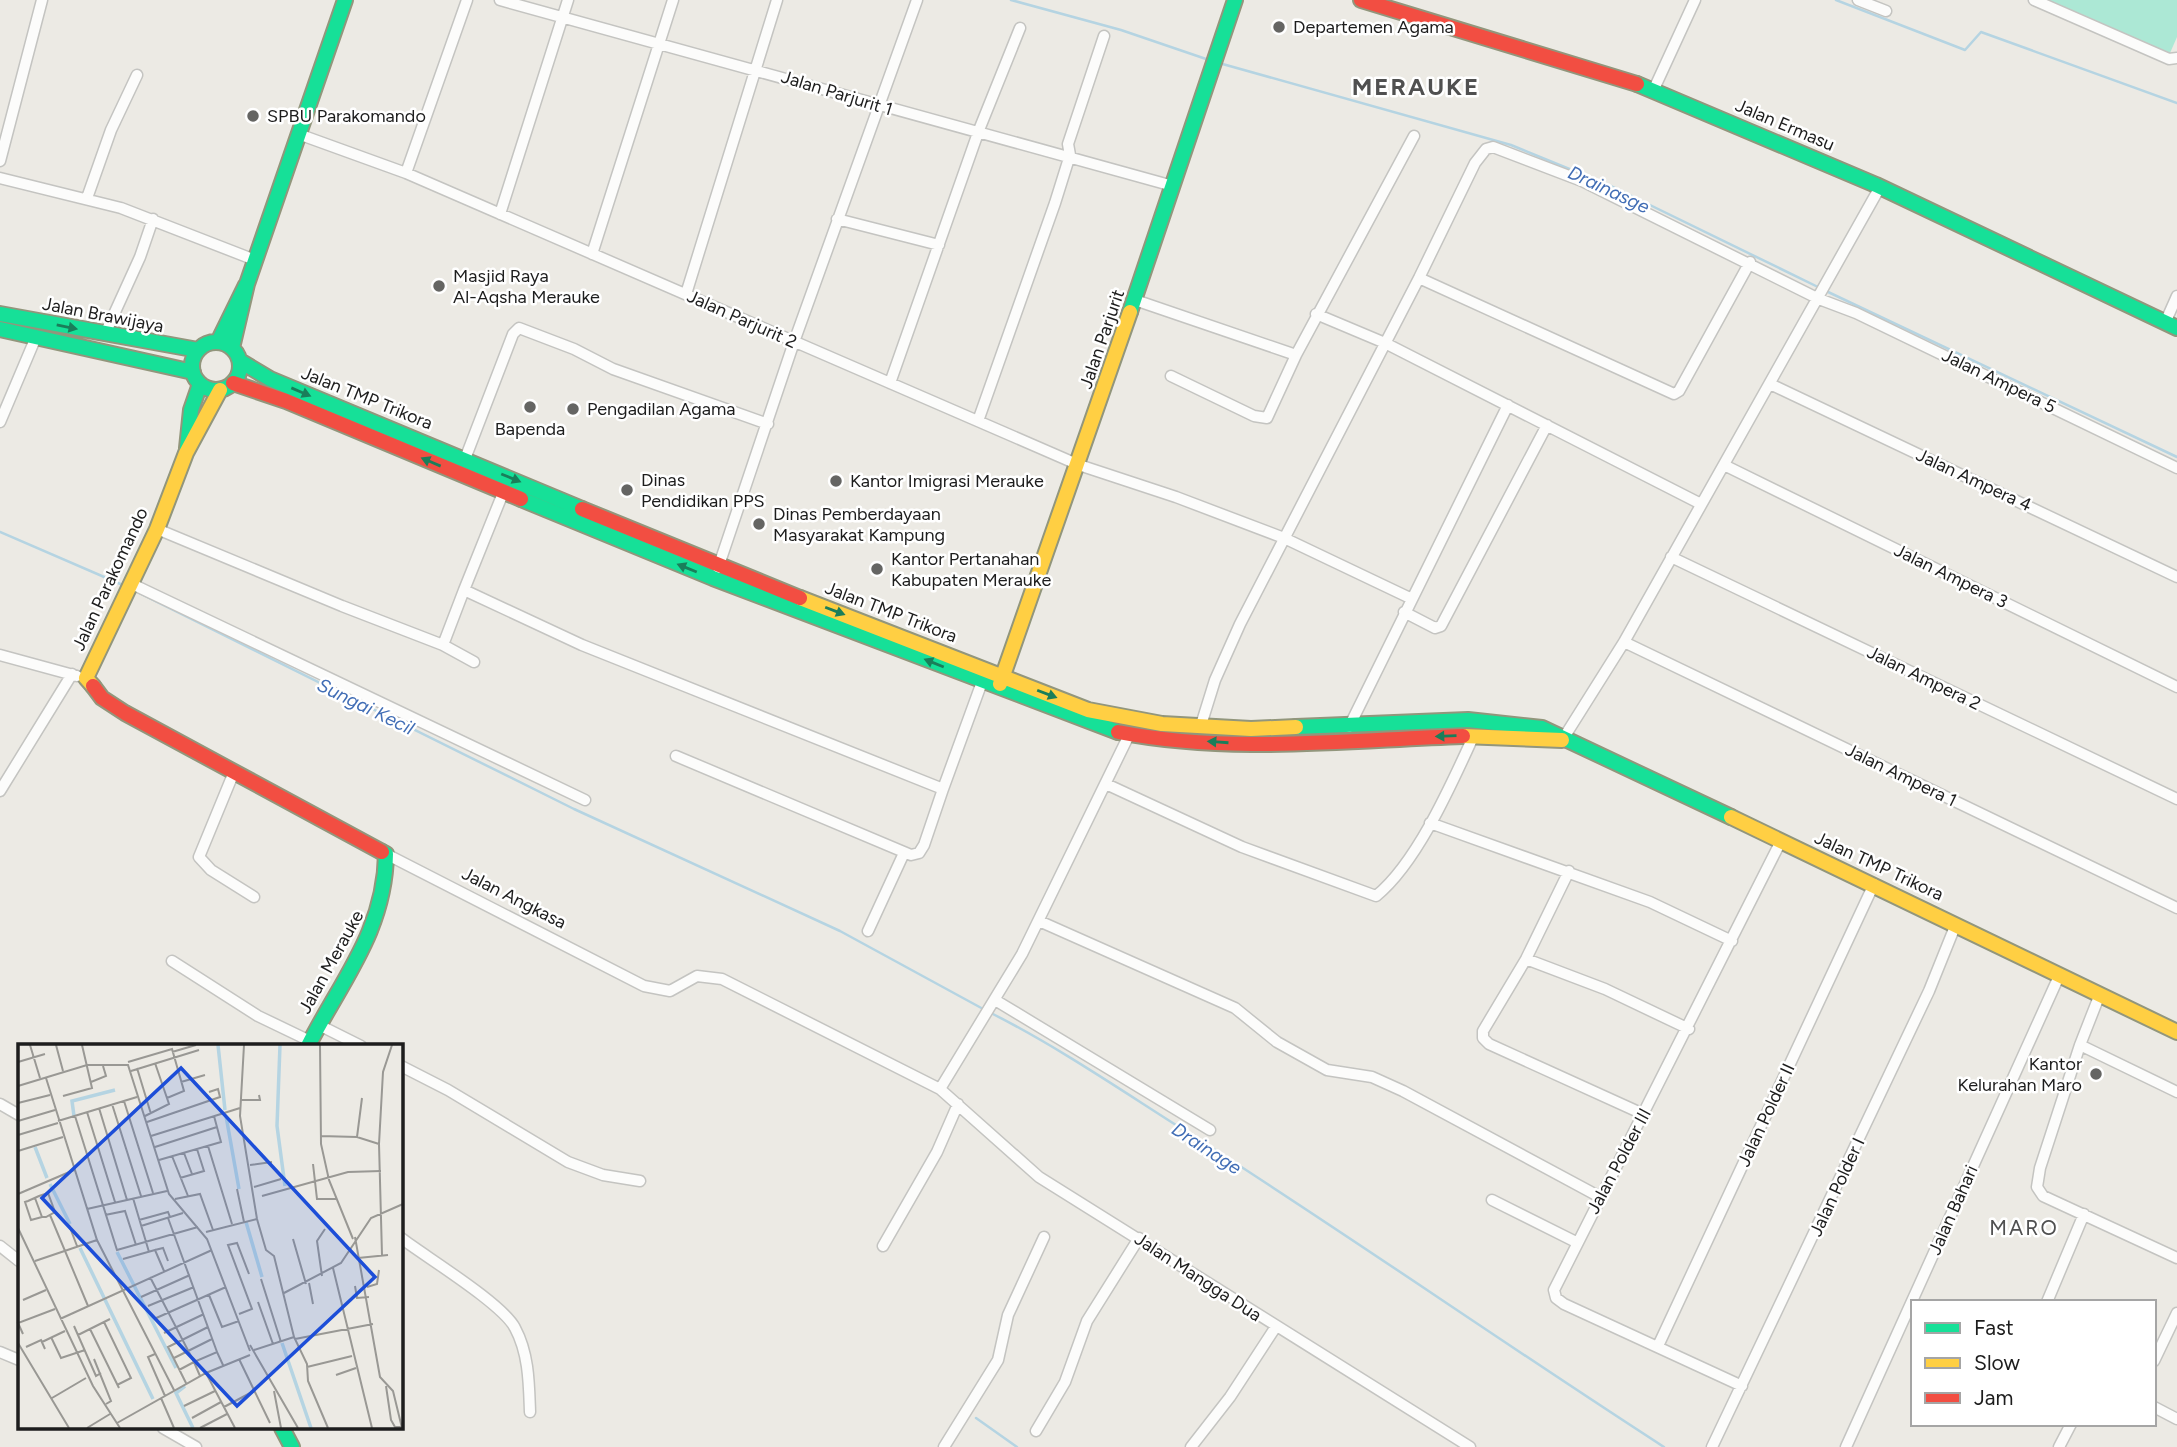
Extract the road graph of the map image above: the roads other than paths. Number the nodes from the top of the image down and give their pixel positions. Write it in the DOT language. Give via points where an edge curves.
graph roads {
  1 [pos="42,0"];
  2 [pos="343,0"];
  3 [pos="467,0"];
  4 [pos="500,0"];
  5 [pos="568,0"];
  6 [pos="673,0"];
  7 [pos="777,0"];
  8 [pos="917,0"];
  9 [pos="1235,0"];
  10 [pos="1361,0"];
  11 [pos="1695,0"];
  12 [pos="1858,0"];
  13 [pos="2034,0"];
  14 [pos="1886,11"];
  15 [pos="563,17"];
  16 [pos="1020,27"];
  17 [pos="1104,36"];
  18 [pos="659,43"];
  19 [pos="2177,58"];
  20 [pos="755,68"];
  21 [pos="137,75"];
  22 [pos="1654,89"];
  23 [pos="877,106"];
  24 [pos="979,130"];
  25 [pos="301,135"];
  26 [pos="1414,136"];
  27 [pos="1070,155"];
  28 [pos="0,161"];
  29 [pos="405,173"];
  30 [pos="0,178"];
  31 [pos="1173,186"];
  32 [pos="1880,187"];
  33 [pos="87,198"];
  34 [pos="500,214"];
  35 [pos="153,219"];
  36 [pos="837,219"];
  37 [pos="939,245"];
  38 [pos="592,254"];
  39 [pos="255,260"];
  40 [pos="1750,262"];
  41 [pos="1419,278"];
  42 [pos="247,284"];
  43 [pos="685,294"];
  44 [pos="2177,296"];
  45 [pos="1819,299"];
  46 [pos="1135,300"];
  47 [pos="0,314"];
  48 [pos="1316,314"];
  49 [pos="2171,325"];
  50 [pos="0,329"];
  51 [pos="105,334"];
  52 [pos="36,337"];
  53 [pos="218,342"];
  54 [pos="794,342"];
  55 [pos="1385,343"];
  56 [pos="232,348"];
  57 [pos="198,349"];
  58 [pos="1296,355"];
  59 [pos="240,361"];
  60 [pos="1171,376"];
  61 [pos="196,378"];
  62 [pos="890,383"];
  63 [pos="1770,384"];
  64 [pos="227,386"];
  65 [pos="1508,405"];
  66 [pos="978,421"];
  67 [pos="0,422"];
  68 [pos="768,424"];
  69 [pos="1547,425"];
  70 [pos="186,453"];
  71 [pos="465,459"];
  72 [pos="1079,465"];
  73 [pos="1724,465"];
  74 [pos="483,466"];
  75 [pos="2177,468"];
  76 [pos="476,481"];
  77 [pos="503,493"];
  78 [pos="1701,504"];
  79 [pos="157,528"];
  80 [pos="1284,538"];
  81 [pos="1671,557"];
  82 [pos="716,572"];
  83 [pos="2177,577"];
  84 [pos="130,588"];
  85 [pos="464,590"];
  86 [pos="1410,598"];
  87 [pos="1404,612"];
  88 [pos="1624,642"];
  89 [pos="443,645"];
  90 [pos="0,655"];
  91 [pos="474,662"];
  92 [pos="79,676"];
  93 [pos="982,682"];
  94 [pos="1000,682"];
  95 [pos="2177,687"];
  96 [pos="1350,724"];
  97 [pos="1201,725"];
  98 [pos="1129,735"];
  99 [pos="1474,735"];
  100 [pos="1343,740"];
  101 [pos="1562,740"];
  102 [pos="676,756"];
  103 [pos="234,772"];
  104 [pos="1106,784"];
  105 [pos="943,789"];
  106 [pos="0,791"];
  107 [pos="2177,799"];
  108 [pos="585,800"];
  109 [pos="1430,823"];
  110 [pos="1781,841"];
  111 [pos="904,853"];
  112 [pos="386,854"];
  113 [pos="1569,871"];
  114 [pos="1874,884"];
  115 [pos="254,897"];
  116 [pos="2177,908"];
  117 [pos="1039,921"];
  118 [pos="1955,924"];
  119 [pos="868,931"];
  120 [pos="1732,940"];
  121 [pos="1526,959"];
  122 [pos="172,961"];
  123 [pos="2060,974"];
  124 [pos="2100,994"];
  125 [pos="993,1003"];
  126 [pos="319,1025"];
  127 [pos="1689,1029"];
  128 [pos="2177,1032"];
  129 [pos="309,1044"];
  130 [pos="357,1044"];
  131 [pos="2080,1045"];
  132 [pos="402,1067"];
  133 [pos="940,1088"];
  134 [pos="2177,1093"];
  135 [pos="0,1104"];
  136 [pos="958,1104"];
  137 [pos="18,1114"];
  138 [pos="1643,1114"];
  139 [pos="1210,1130"];
  140 [pos="640,1181"];
  141 [pos="1600,1197"];
  142 [pos="1492,1200"];
  143 [pos="2084,1214"];
  144 [pos="1045,1237"];
  145 [pos="1139,1238"];
  146 [pos="402,1239"];
  147 [pos="1576,1242"];
  148 [pos="0,1246"];
  149 [pos="883,1246"];
  150 [pos="2177,1258"];
  151 [pos="18,1260"];
  152 [pos="1913,1300"];
  153 [pos="2048,1300"];
  154 [pos="1911,1303"];
  155 [pos="2177,1313"];
  156 [pos="1275,1328"];
  157 [pos="1658,1346"];
  158 [pos="0,1352"];
  159 [pos="2156,1357"];
  160 [pos="18,1360"];
  161 [pos="1742,1386"];
  162 [pos="2156,1409"];
  163 [pos="530,1412"];
  164 [pos="2177,1419"];
  165 [pos="2070,1426"];
  166 [pos="166,1430"];
  167 [pos="283,1430"];
  168 [pos="1037,1432"];
  169 [pos="196,1447"];
  170 [pos="292,1447"];
  171 [pos="944,1447"];
  172 [pos="1191,1447"];
  173 [pos="1470,1447"];
  174 [pos="1712,1447"];
  175 [pos="1846,1447"];
  176 [pos="2059,1447"];
  1 -- 28 [label="street"];
  2 -- 25 [label="main road"];
  3 -- 29 [label="street"];
  4 -- 15 [label="street, Jalan Parjurit 1"];
  5 -- 15 [label="street"];
  6 -- 18 [label="street"];
  7 -- 20 [label="street"];
  8 -- 23 [label="street"];
  9 -- 31 [label="main road, Jalan Parjurit"];
  10 -- 22 [label="main road, Jalan Ermasu"];
  11 -- 22 [label="street"];
  12 -- 14 [label="street"];
  13 -- 19 [label="street" via="2169,59"];
  15 -- 18 [label="street, Jalan Parjurit 1"];
  15 -- 34 [label="street"];
  16 -- 24 [label="street"];
  17 -- 27 [label="street" via="1068,144"];
  18 -- 20 [label="street, Jalan Parjurit 1"];
  18 -- 38 [label="street"];
  20 -- 23 [label="street, Jalan Parjurit 1"];
  20 -- 43 [label="street"];
  21 -- 33 [label="street"];
  22 -- 32 [label="main road, Jalan Ermasu"];
  23 -- 24 [label="street, Jalan Parjurit 1"];
  23 -- 36 [label="street"];
  24 -- 27 [label="street, Jalan Parjurit 1"];
  24 -- 37 [label="street"];
  25 -- 29 [label="street"];
  25 -- 39 [label="main road"];
  26 -- 48 [label="street"];
  27 -- 31 [label="street, Jalan Parjurit 1"];
  27 -- 66 [label="street"];
  29 -- 34 [label="street, Jalan Parjurit 2"];
  30 -- 33 [label="street"];
  31 -- 46 [label="main road, Jalan Parjurit"];
  32 -- 45 [label="street"];
  32 -- 49 [label="main road, Jalan Ermasu"];
  33 -- 35 [label="street"];
  34 -- 38 [label="street, Jalan Parjurit 2"];
  35 -- 39 [label="street"];
  35 -- 51 [label="street"];
  36 -- 37 [label="street"];
  36 -- 54 [label="street"];
  37 -- 62 [label="street"];
  38 -- 43 [label="street, Jalan Parjurit 2"];
  39 -- 42 [label="main road"];
  40 -- 41 [label="street" via="1674,394"];
  40 -- 41 [label="street, Jalan Ampera 5" via="1582,181 1493,147 1475,163"];
  40 -- 45 [label="street, Jalan Ampera 5"];
  41 -- 55 [label="street"];
  42 -- 53 [label="main road"];
  42 -- 56 [label="main road"];
  43 -- 54 [label="street, Jalan Parjurit 2"];
  44 -- 49 [label="street"];
  45 -- 63 [label="street"];
  45 -- 75 [label="street, Jalan Ampera 5"];
  46 -- 58 [label="street"];
  46 -- 72 [label="main road, Jalan Parjurit"];
  47 -- 51 [label="main road, Jalan Brawijaya, one-way"];
  48 -- 55 [label="street"];
  48 -- 58 [label="street"];
  50 -- 52 [label="main road, Jalan Brawijaya"];
  51 -- 57 [label="main road, Jalan Brawijaya"];
  52 -- 61 [label="main road, Jalan Brawijaya"];
  52 -- 67 [label="street"];
  53 -- 56 [label="main road"];
  53 -- 57 [label="main road"];
  54 -- 62 [label="street, Jalan Parjurit 2"];
  54 -- 68 [label="street"];
  55 -- 65 [label="street"];
  55 -- 80 [label="street"];
  56 -- 59 [label="main road"];
  57 -- 61 [label="main road" via="194,356"];
  58 -- 60 [label="street" via="1267,418"];
  59 -- 64 [label="main road" via="238,376"];
  59 -- 71 [label="main road, Jalan TMP Trikora, one-way" via="270,379"];
  61 -- 64 [label="main road"];
  61 -- 70 [label="main road, Jalan Parakomando"];
  62 -- 66 [label="street, Jalan Parjurit 2"];
  63 -- 73 [label="street"];
  63 -- 83 [label="street, Jalan Ampera 4"];
  64 -- 70 [label="main road, Jalan Parakomando"];
  76 -- 64 [label="main road, Jalan TMP Trikora, one-way" via="269,395"];
  65 -- 69 [label="street"];
  65 -- 86 [label="street"];
  66 -- 72 [label="street, Jalan Parjurit 2"];
  68 -- 71 [label="street" via="613,369 519,328"];
  68 -- 82 [label="street"];
  69 -- 78 [label="street"];
  69 -- 87 [label="street" via="1441,626 1432,627"];
  70 -- 79 [label="main road, Jalan Parakomando"];
  71 -- 74 [label="main road, Jalan TMP Trikora"];
  72 -- 80 [label="street, Jalan Parjurit 2"];
  72 -- 94 [label="main road, Jalan Parjurit"];
  73 -- 78 [label="street"];
  73 -- 95 [label="street, Jalan Ampera 3"];
  74 -- 76 [label="main road"];
  74 -- 82 [label="main road, Jalan TMP Trikora, one-way"];
  76 -- 77 [label="main road, Jalan TMP Trikora"];
  82 -- 77 [label="main road, Jalan TMP Trikora, one-way"];
  77 -- 85 [label="street"];
  78 -- 81 [label="street"];
  79 -- 84 [label="main road, Jalan Parakomando"];
  79 -- 89 [label="street"];
  80 -- 86 [label="street, Jalan Parjurit 2"];
  80 -- 97 [label="street" via="1228,650"];
  81 -- 88 [label="street"];
  81 -- 107 [label="street, Jalan Ampera 2"];
  93 -- 82 [label="main road, Jalan TMP Trikora, one-way"];
  82 -- 94 [label="main road, Jalan TMP Trikora, one-way"];
  84 -- 92 [label="main road, Jalan Parakomando"];
  84 -- 108 [label="street"];
  85 -- 89 [label="street"];
  85 -- 105 [label="street" via="582,645"];
  86 -- 87 [label="street"];
  87 -- 96 [label="street"];
  88 -- 101 [label="street"];
  88 -- 116 [label="street, Jalan Ampera 1"];
  89 -- 91 [label="street"];
  90 -- 92 [label="street, Jalan Parakomando"];
  92 -- 103 [label="main road, Jalan Angkasa" via="113,705"];
  92 -- 106 [label="street"];
  93 -- 94 [label="main road, Jalan TMP Trikora"];
  93 -- 105 [label="street"];
  94 -- 97 [label="main road, Jalan TMP Trikora, one-way" via="1131,720"];
  94 -- 98 [label="main road, Jalan TMP Trikora" via="1071,718"];
  96 -- 97 [label="main road, Jalan TMP Trikora" via="1251,729"];
  96 -- 100 [label="street"];
  96 -- 101 [label="main road, Jalan TMP Trikora" via="1502,722 1542,728"];
  100 -- 98 [label="main road, Jalan TMP Trikora, one-way" via="1238,743"];
  98 -- 104 [label="street"];
  99 -- 100 [label="main road, Jalan TMP Trikora, one-way"];
  99 -- 101 [label="main road, Jalan TMP Trikora"];
  99 -- 109 [label="street"];
  101 -- 110 [label="main road, Jalan TMP Trikora"];
  102 -- 111 [label="street"];
  103 -- 112 [label="main road, Jalan Angkasa"];
  103 -- 115 [label="street" via="199,857"];
  104 -- 109 [label="street" via="1242,847 1368,896 1383,891"];
  104 -- 117 [label="street"];
  105 -- 111 [label="street" via="924,845 919,853"];
  109 -- 113 [label="street"];
  110 -- 114 [label="main road, Jalan TMP Trikora"];
  110 -- 120 [label="street, Jalan Polder III"];
  111 -- 119 [label="street"];
  112 -- 126 [label="main road, Jalan Merauke" via="388,880 379,915"];
  112 -- 133 [label="street, Jalan Angkasa" via="644,986 670,990 697,976 722,979"];
  113 -- 120 [label="street"];
  113 -- 121 [label="street"];
  114 -- 118 [label="main road, Jalan TMP Trikora"];
  114 -- 157 [label="street, Jalan Polder II"];
  117 -- 125 [label="street"];
  117 -- 141 [label="street" via="1234,1008 1278,1042 1326,1070 1372,1077 1403,1091"];
  118 -- 123 [label="main road, Jalan TMP Trikora"];
  118 -- 161 [label="street, Jalan Polder I" via="1924,1003"];
  120 -- 127 [label="street, Jalan Polder III"];
  121 -- 127 [label="street" via="1605,989"];
  121 -- 138 [label="street" via="1483,1038"];
  122 -- 129 [label="street"];
  123 -- 124 [label="main road, Jalan TMP Trikora"];
  123 -- 152 [label="street, Jalan Bahari"];
  124 -- 128 [label="main road, Jalan TMP Trikora"];
  124 -- 131 [label="street"];
  125 -- 133 [label="street"];
  125 -- 139 [label="street"];
  126 -- 129 [label="main road, Jalan Merauke"];
  126 -- 130 [label="street"];
  127 -- 138 [label="street, Jalan Polder III"];
  131 -- 134 [label="street"];
  131 -- 143 [label="street" via="2039,1168 2037,1187 2043,1196"];
  132 -- 140 [label="street" via="568,1162 603,1175"];
  133 -- 136 [label="street, Jalan Mangga Dua"];
  135 -- 137 [label="street"];
  136 -- 145 [label="street, Jalan Mangga Dua" via="1039,1177"];
  136 -- 149 [label="street" via="937,1152"];
  138 -- 141 [label="street, Jalan Polder III"];
  141 -- 147 [label="street, Jalan Polder III"];
  142 -- 147 [label="street"];
  143 -- 150 [label="street"];
  143 -- 153 [label="street"];
  144 -- 171 [label="street" via="1008,1315 998,1360"];
  145 -- 156 [label="street, Jalan Mangga Dua"];
  145 -- 168 [label="street" via="1087,1321 1065,1382"];
  146 -- 163 [label="street" via="503,1311 516,1328 528,1365"];
  147 -- 157 [label="street, Jalan Polder III" via="1557,1281 1556,1298"];
  148 -- 151 [label="street"];
  154 -- 175 [label="street, Jalan Bahari"];
  155 -- 159 [label="street"];
  156 -- 172 [label="street"];
  156 -- 173 [label="street, Jalan Mangga Dua"];
  157 -- 161 [label="street, Jalan Polder III"];
  158 -- 160 [label="street"];
  161 -- 174 [label="street, Jalan Polder I"];
  162 -- 164 [label="street"];
  165 -- 176 [label="street"];
  166 -- 169 [label="street"];
  167 -- 170 [label="main road"];
}
